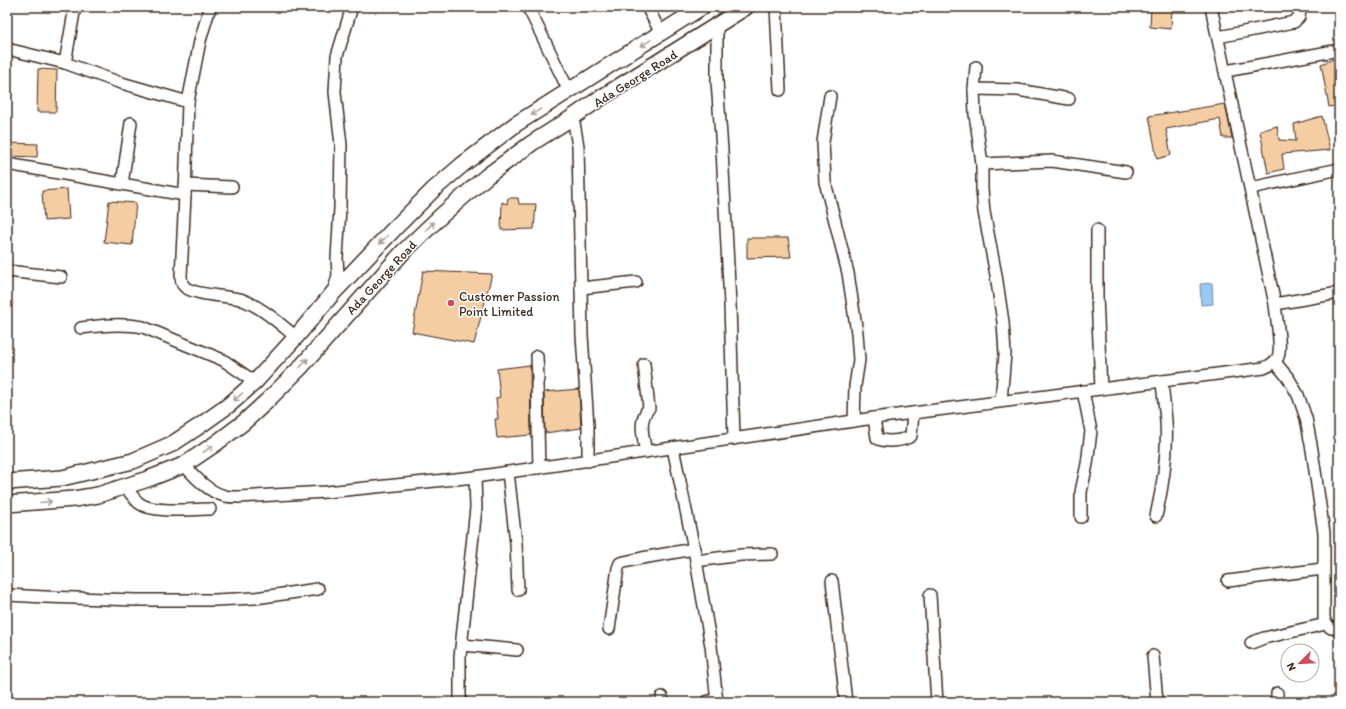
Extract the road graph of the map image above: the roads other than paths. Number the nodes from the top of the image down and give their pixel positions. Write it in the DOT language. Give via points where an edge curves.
graph roads {
  1 [pos="75,7"];
  2 [pos="210,7"];
  3 [pos="352,7"];
  4 [pos="528,7"];
  5 [pos="647,7"];
  6 [pos="702,7"];
  7 [pos="746,7"];
  8 [pos="776,7"];
  9 [pos="1211,7"];
  10 [pos="1301,7"];
  11 [pos="717,26"];
  12 [pos="662,33"];
  13 [pos="1218,37"];
  14 [pos="7,50"];
  15 [pos="1339,50"];
  16 [pos="65,63"];
  17 [pos="976,67"];
  18 [pos="1226,72"];
  19 [pos="974,89"];
  20 [pos="780,90"];
  21 [pos="568,91"];
  22 [pos="830,96"];
  23 [pos="1069,99"];
  24 [pos="188,102"];
  25 [pos="573,118"];
  26 [pos="131,124"];
  27 [pos="7,164"];
  28 [pos="982,164"];
  29 [pos="1339,169"];
  30 [pos="1126,172"];
  31 [pos="122,184"];
  32 [pos="232,187"];
  33 [pos="1250,188"];
  34 [pos="185,190"];
  35 [pos="1097,230"];
  36 [pos="7,271"];
  37 [pos="61,277"];
  38 [pos="636,282"];
  39 [pos="582,288"];
  40 [pos="333,293"];
  41 [pos="1339,293"];
  42 [pos="1275,304"];
  43 [pos="81,328"];
  44 [pos="296,337"];
  45 [pos="537,356"];
  46 [pos="1274,362"];
  47 [pos="644,364"];
  48 [pos="1162,381"];
  49 [pos="255,382"];
  50 [pos="1101,389"];
  51 [pos="1083,391"];
  52 [pos="1001,401"];
  53 [pos="913,413"];
  54 [pos="874,418"];
  55 [pos="854,421"];
  56 [pos="734,439"];
  57 [pos="673,448"];
  58 [pos="646,452"];
  59 [pos="588,461"];
  60 [pos="184,465"];
  61 [pos="539,468"];
  62 [pos="508,472"];
  63 [pos="475,477"];
  64 [pos="7,482"];
  65 [pos="125,487"];
  66 [pos="7,504"];
  67 [pos="210,509"];
  68 [pos="1156,516"];
  69 [pos="1081,517"];
  70 [pos="694,549"];
  71 [pos="772,554"];
  72 [pos="696,561"];
  73 [pos="1323,569"];
  74 [pos="832,581"];
  75 [pos="1228,581"];
  76 [pos="318,589"];
  77 [pos="518,590"];
  78 [pos="7,595"];
  79 [pos="930,595"];
  80 [pos="1326,624"];
  81 [pos="1339,628"];
  82 [pos="609,629"];
  83 [pos="1251,643"];
  84 [pos="462,645"];
  85 [pos="517,650"];
  86 [pos="1153,656"];
  87 [pos="713,701"];
  88 [pos="460,702"];
  89 [pos="846,702"];
  90 [pos="937,702"];
  91 [pos="1157,702"];
  1 -- 16 [label="street"];
  2 -- 24 [label="street" via="200,41"];
  3 -- 40 [label="street" via="337,56 335,92 341,145 341,184 338,275"];
  4 -- 21 [label="street"];
  5 -- 12 [label="street"];
  6 -- 12 [label="main road, Ada George Road"];
  7 -- 11 [label="main road, Ada George Road"];
  8 -- 20 [label="street"];
  9 -- 13 [label="street"];
  10 -- 13 [label="street" via="1299,17 1294,22"];
  11 -- 25 [label="main road, Ada George Road" via="599,99"];
  11 -- 56 [label="street" via="717,81 730,304"];
  12 -- 21 [label="main road, Ada George Road, one-way"];
  13 -- 18 [label="street"];
  14 -- 16 [label="street"];
  15 -- 18 [label="street"];
  16 -- 24 [label="street" via="118,82"];
  17 -- 19 [label="street"];
  18 -- 33 [label="street"];
  19 -- 23 [label="street" via="1018,90"];
  19 -- 28 [label="street"];
  21 -- 40 [label="main road, Ada George Road, one-way" via="516,124 462,165 400,223"];
  22 -- 55 [label="street" via="823,142 825,182 848,273 857,333 859,360"];
  24 -- 34 [label="street"];
  25 -- 39 [label="street" via="578,146"];
  60 -- 25 [label="main road, Ada George Road, one-way" via="243,423 266,402 300,368 404,252 442,215 532,142"];
  26 -- 31 [label="street"];
  27 -- 31 [label="street"];
  28 -- 30 [label="street" via="1052,161"];
  28 -- 52 [label="street" via="984,212 1003,322 1005,354"];
  29 -- 33 [label="street"];
  31 -- 34 [label="street"];
  32 -- 34 [label="street"];
  33 -- 42 [label="street"];
  34 -- 44 [label="street" via="180,276 183,286 199,293 240,299 268,314"];
  35 -- 50 [label="street"];
  36 -- 37 [label="street"];
  38 -- 39 [label="street"];
  39 -- 59 [label="street"];
  40 -- 44 [label="main road, Ada George Road"];
  41 -- 42 [label="street"];
  42 -- 46 [label="street" via="1280,350"];
  43 -- 49 [label="street" via="112,324 143,327 223,360"];
  44 -- 49 [label="main road, Ada George Road"];
  45 -- 61 [label="street"];
  46 -- 48 [label="street" via="1264,368"];
  46 -- 73 [label="street" via="1289,379 1306,418 1324,533"];
  47 -- 58 [label="street" via="649,408 644,413 642,430"];
  48 -- 50 [label="street"];
  48 -- 68 [label="street" via="1166,445"];
  49 -- 64 [label="main road, Ada George Road, one-way" via="229,406 172,444 154,452 62,478"];
  50 -- 51 [label="street"];
  51 -- 52 [label="street"];
  51 -- 69 [label="street" via="1091,431 1081,492"];
  52 -- 53 [label="street"];
  53 -- 54 [label="street"];
  53 -- 54 [label="street" via="911,436 906,439 877,438"];
  54 -- 55 [label="street"];
  55 -- 56 [label="street"];
  56 -- 57 [label="street"];
  57 -- 58 [label="street"];
  57 -- 70 [label="street"];
  58 -- 59 [label="street"];
  59 -- 61 [label="street"];
  60 -- 63 [label="street" via="213,491 225,496 238,497 326,492"];
  60 -- 65 [label="main road, Ada George Road"];
  61 -- 62 [label="street"];
  62 -- 63 [label="street"];
  62 -- 77 [label="street" via="516,542"];
  63 -- 84 [label="street" via="476,508"];
  66 -- 65 [label="main road, Ada George Road, one-way" via="74,499"];
  65 -- 67 [label="street" via="146,507"];
  70 -- 72 [label="street"];
  70 -- 82 [label="street" via="620,563"];
  71 -- 72 [label="street"];
  72 -- 87 [label="street" via="711,646"];
  73 -- 75 [label="street"];
  73 -- 80 [label="street"];
  74 -- 89 [label="street"];
  76 -- 78 [label="street" via="255,598 215,600"];
  79 -- 90 [label="street"];
  80 -- 81 [label="street" via="1331,628"];
  80 -- 83 [label="street"];
  84 -- 85 [label="street"];
  84 -- 88 [label="street"];
  86 -- 91 [label="street"];
}
